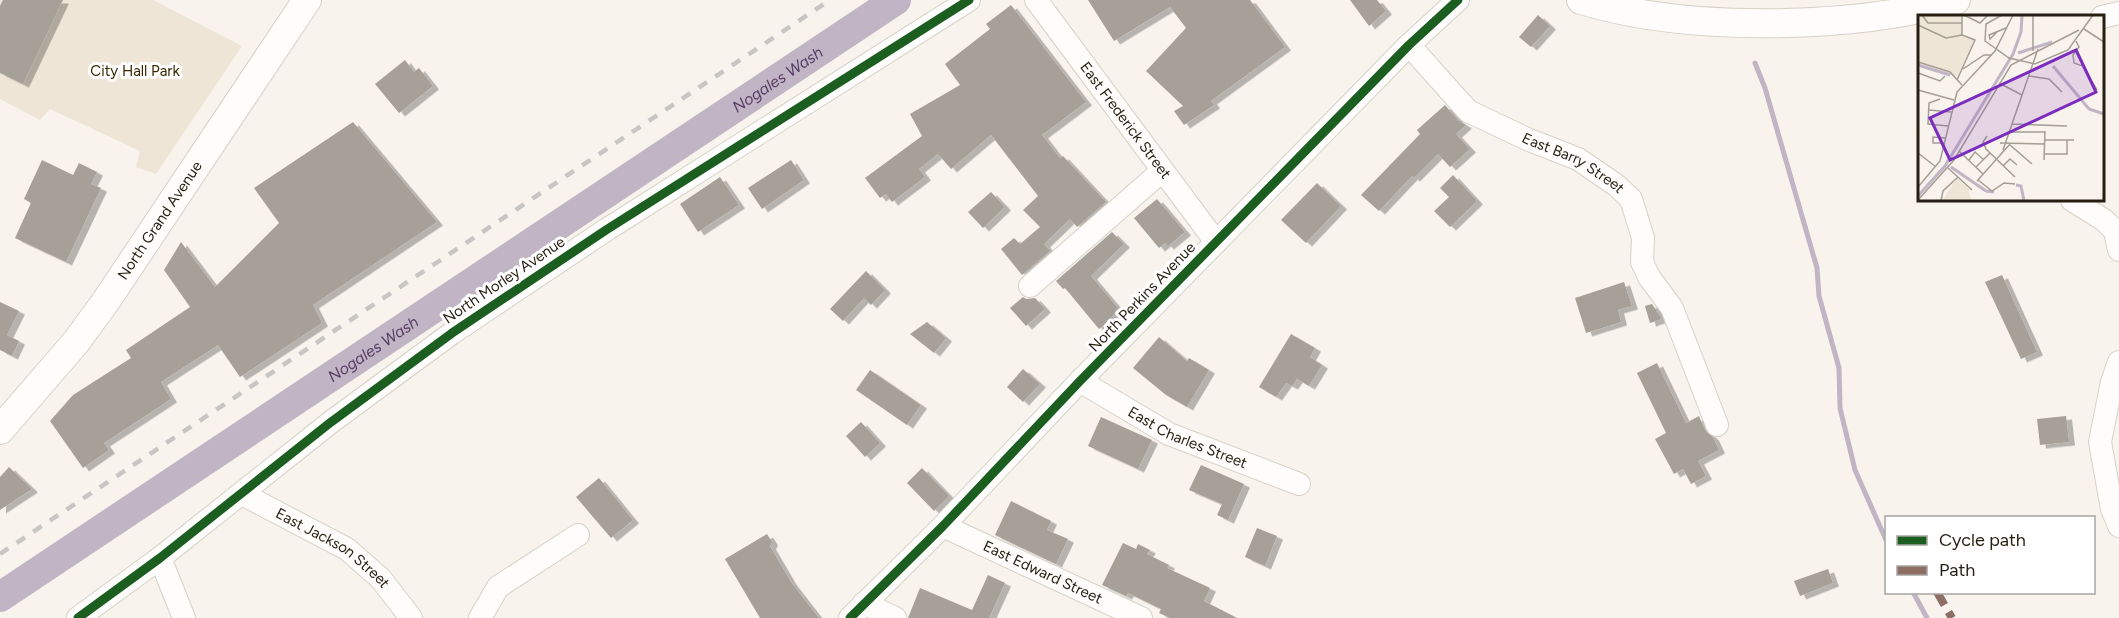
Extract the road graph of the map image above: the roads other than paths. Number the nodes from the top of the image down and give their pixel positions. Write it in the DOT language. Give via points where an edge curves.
graph roads {
  1 [pos="307,0"];
  2 [pos="969,0"];
  3 [pos="1036,0"];
  4 [pos="1458,0"];
  5 [pos="1581,0"];
  6 [pos="1956,0"];
  7 [pos="2119,12"];
  8 [pos="2104,17"];
  9 [pos="1408,45"];
  10 [pos="1162,171"];
  11 [pos="2074,201"];
  12 [pos="1216,242"];
  13 [pos="2119,249"];
  14 [pos="1030,286"];
  15 [pos="2119,362"];
  16 [pos="1080,381"];
  17 [pos="1717,425"];
  18 [pos="0,430"];
  19 [pos="1299,484"];
  20 [pos="242,494"];
  21 [pos="944,526"];
  22 [pos="2119,526"];
  23 [pos="578,535"];
  24 [pos="160,558"];
  25 [pos="857,611"];
  26 [pos="78,618"];
  27 [pos="184,618"];
  28 [pos="411,618"];
  29 [pos="480,618"];
  30 [pos="895,618"];
  31 [pos="1141,618"];
  1 -- 18 [label="main road, North Grand Avenue" via="106,301"];
  2 -- 20 [label="street, North Morley Avenue" via="606,230 452,333"];
  3 -- 10 [label="street, East Frederick Street"];
  4 -- 9 [label="street, North Perkins Avenue"];
  5 -- 6 [label="main road" via="1606,8 1682,19 1756,23 1853,20"];
  7 -- 8 [label="street"];
  9 -- 12 [label="street, North Perkins Avenue"];
  9 -- 17 [label="street, East Barry Street" via="1468,111 1578,159 1631,199 1643,238 1642,262 1672,308"];
  10 -- 12 [label="street, East Frederick Street"];
  10 -- 14 [label="street"];
  11 -- 13 [label="street" via="2115,231"];
  12 -- 16 [label="street, North Perkins Avenue"];
  15 -- 22 [label="street" via="2100,442 2112,509"];
  16 -- 19 [label="street, East Charles Street" via="1169,434"];
  16 -- 21 [label="street, North Perkins Avenue"];
  20 -- 24 [label="street, North Morley Avenue"];
  20 -- 28 [label="street, East Jackson Street" via="347,549 381,579"];
  21 -- 25 [label="street, North Perkins Avenue"];
  21 -- 31 [label="street, East Edward Street"];
  23 -- 29 [label="street" via="498,586"];
  24 -- 26 [label="street, North Morley Avenue"];
  24 -- 27 [label="street"];
  25 -- 30 [label="street"];
}
